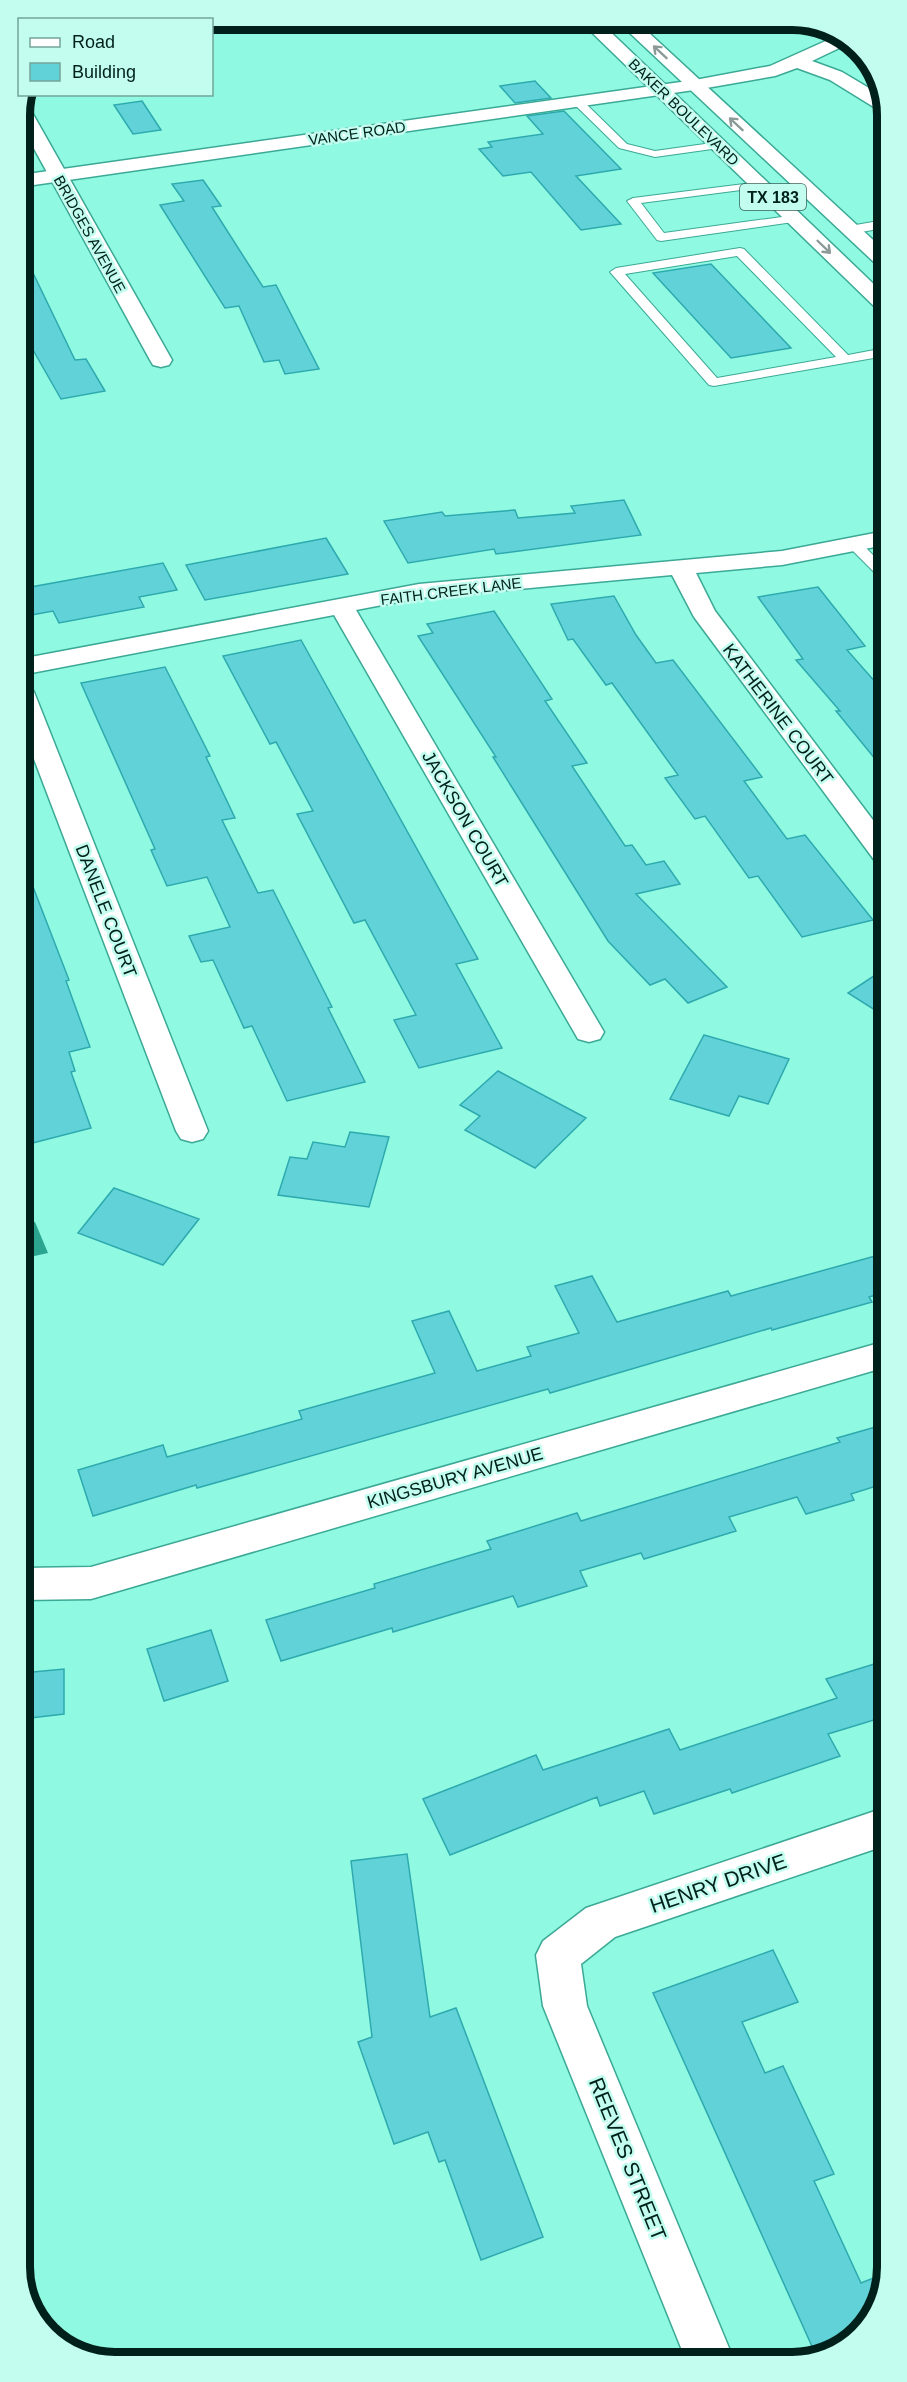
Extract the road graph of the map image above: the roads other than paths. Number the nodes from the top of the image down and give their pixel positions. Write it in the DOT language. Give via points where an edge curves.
graph roads {
  1 [pos="598,30"];
  2 [pos="636,30"];
  3 [pos="836,43"];
  4 [pos="796,61"];
  5 [pos="695,85"];
  6 [pos="661,90"];
  7 [pos="875,100"];
  8 [pos="578,102"];
  9 [pos="30,126"];
  10 [pos="719,145"];
  11 [pos="57,176"];
  12 [pos="30,180"];
  13 [pos="760,185"];
  14 [pos="796,219"];
  15 [pos="877,225"];
  16 [pos="718,230"];
  17 [pos="850,230"];
  18 [pos="740,252"];
  19 [pos="877,255"];
  20 [pos="877,297"];
  21 [pos="877,353"];
  22 [pos="846,359"];
  23 [pos="160,360"];
  24 [pos="877,540"];
  25 [pos="854,544"];
  26 [pos="680,567"];
  27 [pos="877,567"];
  28 [pos="341,606"];
  29 [pos="30,665"];
  30 [pos="30,715"];
  31 [pos="877,844"];
  32 [pos="589,1032"];
  33 [pos="192,1131"];
  34 [pos="877,1357"];
  35 [pos="30,1584"];
  36 [pos="877,1829"];
  37 [pos="558,1955"];
  38 [pos="707,2352"];
  1 -- 6 [label="street, BAKER BOULEVARD / TX 183"];
  5 -- 2 [label="street, BAKER BOULEVARD / TX 183, one-way"];
  3 -- 4 [label="street, VANCE ROAD"];
  4 -- 5 [label="street, VANCE ROAD" via="768,72"];
  4 -- 7 [label="street" via="836,76"];
  5 -- 6 [label="street, VANCE ROAD"];
  17 -- 5 [label="street, BAKER BOULEVARD / TX 183, one-way"];
  6 -- 8 [label="street, VANCE ROAD"];
  6 -- 10 [label="street, BAKER BOULEVARD / TX 183"];
  8 -- 10 [label="lane" via="623,146 655,154"];
  8 -- 11 [label="street, VANCE ROAD"];
  9 -- 11 [label="street, BRIDGES AVENUE"];
  10 -- 13 [label="street, BAKER BOULEVARD / TX 183"];
  11 -- 12 [label="street, VANCE ROAD"];
  11 -- 23 [label="street, BRIDGES AVENUE"];
  13 -- 14 [label="street, BAKER BOULEVARD / TX 183"];
  13 -- 16 [label="lane" via="633,201 661,237"];
  14 -- 16 [label="lane"];
  14 -- 20 [label="street, BAKER BOULEVARD / TX 183, one-way"];
  15 -- 17 [label="lane"];
  16 -- 18 [label="lane"];
  17 -- 19 [label="street, BAKER BOULEVARD / TX 183"];
  18 -- 22 [label="lane"];
  18 -- 22 [label="lane" via="615,272 714,382"];
  21 -- 22 [label="lane"];
  24 -- 25 [label="street, FAITH CREEK LANE"];
  25 -- 26 [label="street, FAITH CREEK LANE" via="782,558"];
  25 -- 27 [label="lane"];
  26 -- 28 [label="street, FAITH CREEK LANE" via="419,591"];
  26 -- 31 [label="street, KATHERINE COURT" via="703,612"];
  28 -- 29 [label="street, FAITH CREEK LANE"];
  28 -- 32 [label="street, JACKSON COURT"];
  30 -- 33 [label="street, DANELE COURT"];
  34 -- 35 [label="street, KINGSBURY AVENUE" via="91,1583"];
  36 -- 37 [label="street, HENRY DRIVE" via="602,1922"];
  37 -- 38 [label="street, REEVES STREET" via="565,2006"];
}
